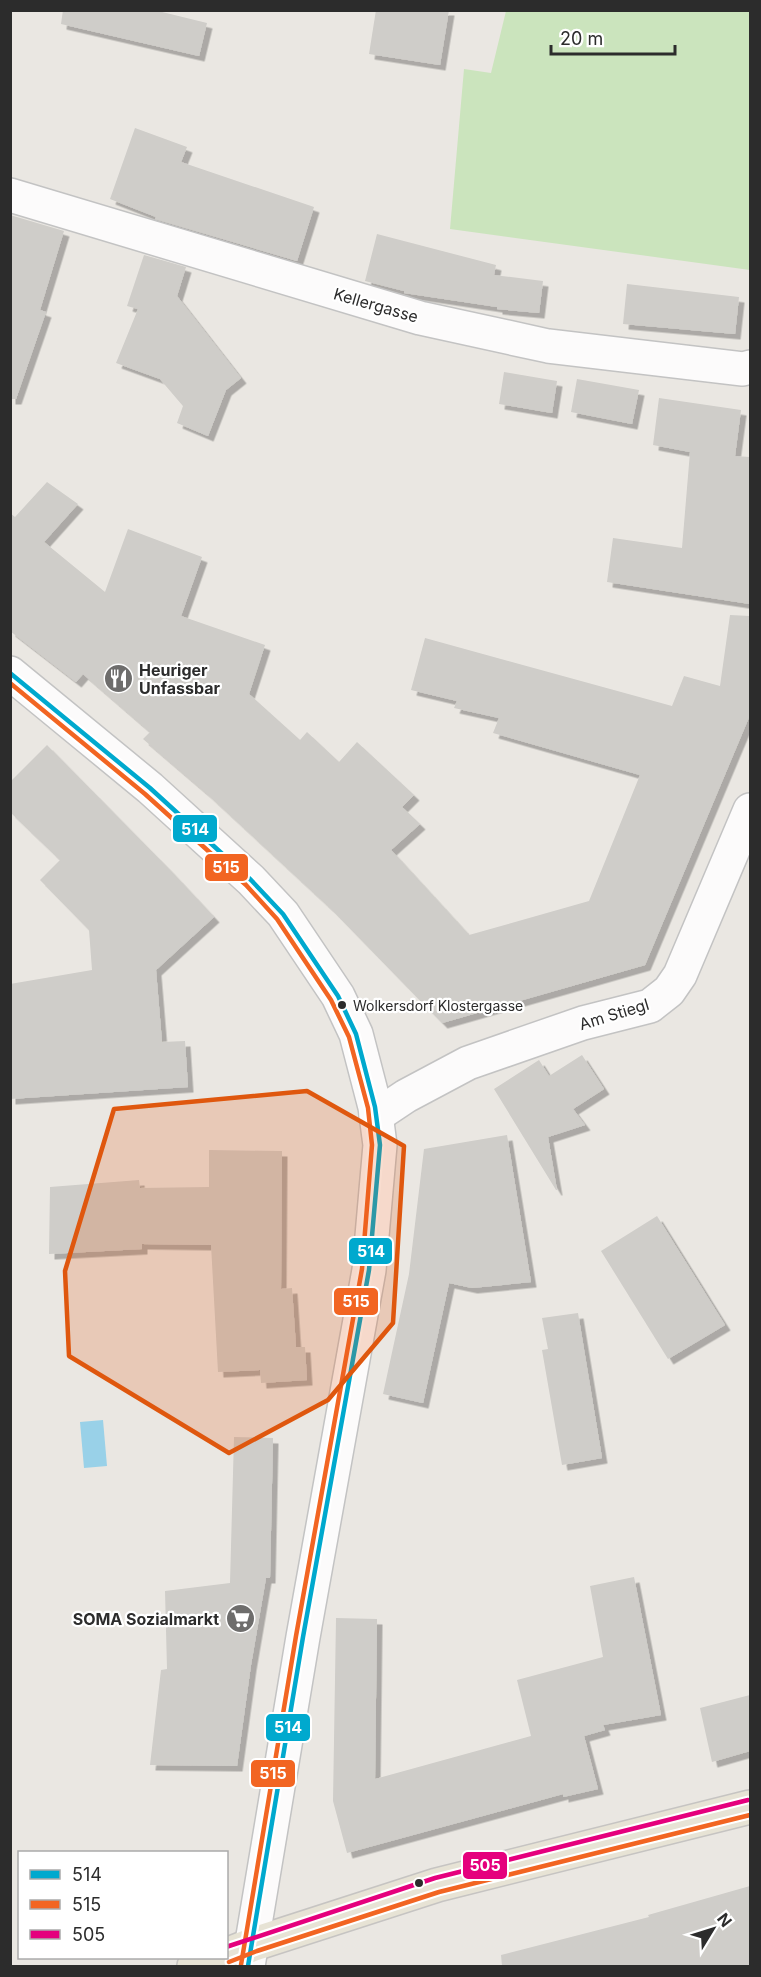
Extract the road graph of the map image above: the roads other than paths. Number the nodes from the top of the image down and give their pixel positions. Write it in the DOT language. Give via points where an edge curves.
graph roads {
  1 [pos="10,195"];
  2 [pos="748,371"];
  3 [pos="10,673"];
  4 [pos="750,810"];
  5 [pos="376,1116"];
  6 [pos="750,1808"];
  7 [pos="243,1955"];
  8 [pos="217,1959"];
  9 [pos="194,1966"];
  1 -- 2 [label="street, Kellergasse" via="420,318 548,346"];
  3 -- 5 [label="street" via="150,788 283,914 338,996 356,1034"];
  4 -- 5 [label="street, Am Stiegl" via="680,975 660,999 650,1006 583,1023 468,1063"];
  5 -- 7 [label="street" via="380,1145 369,1270"];
  6 -- 7 [label="main road" via="437,1885"];
  8 -- 9 [label="main road"];
}
